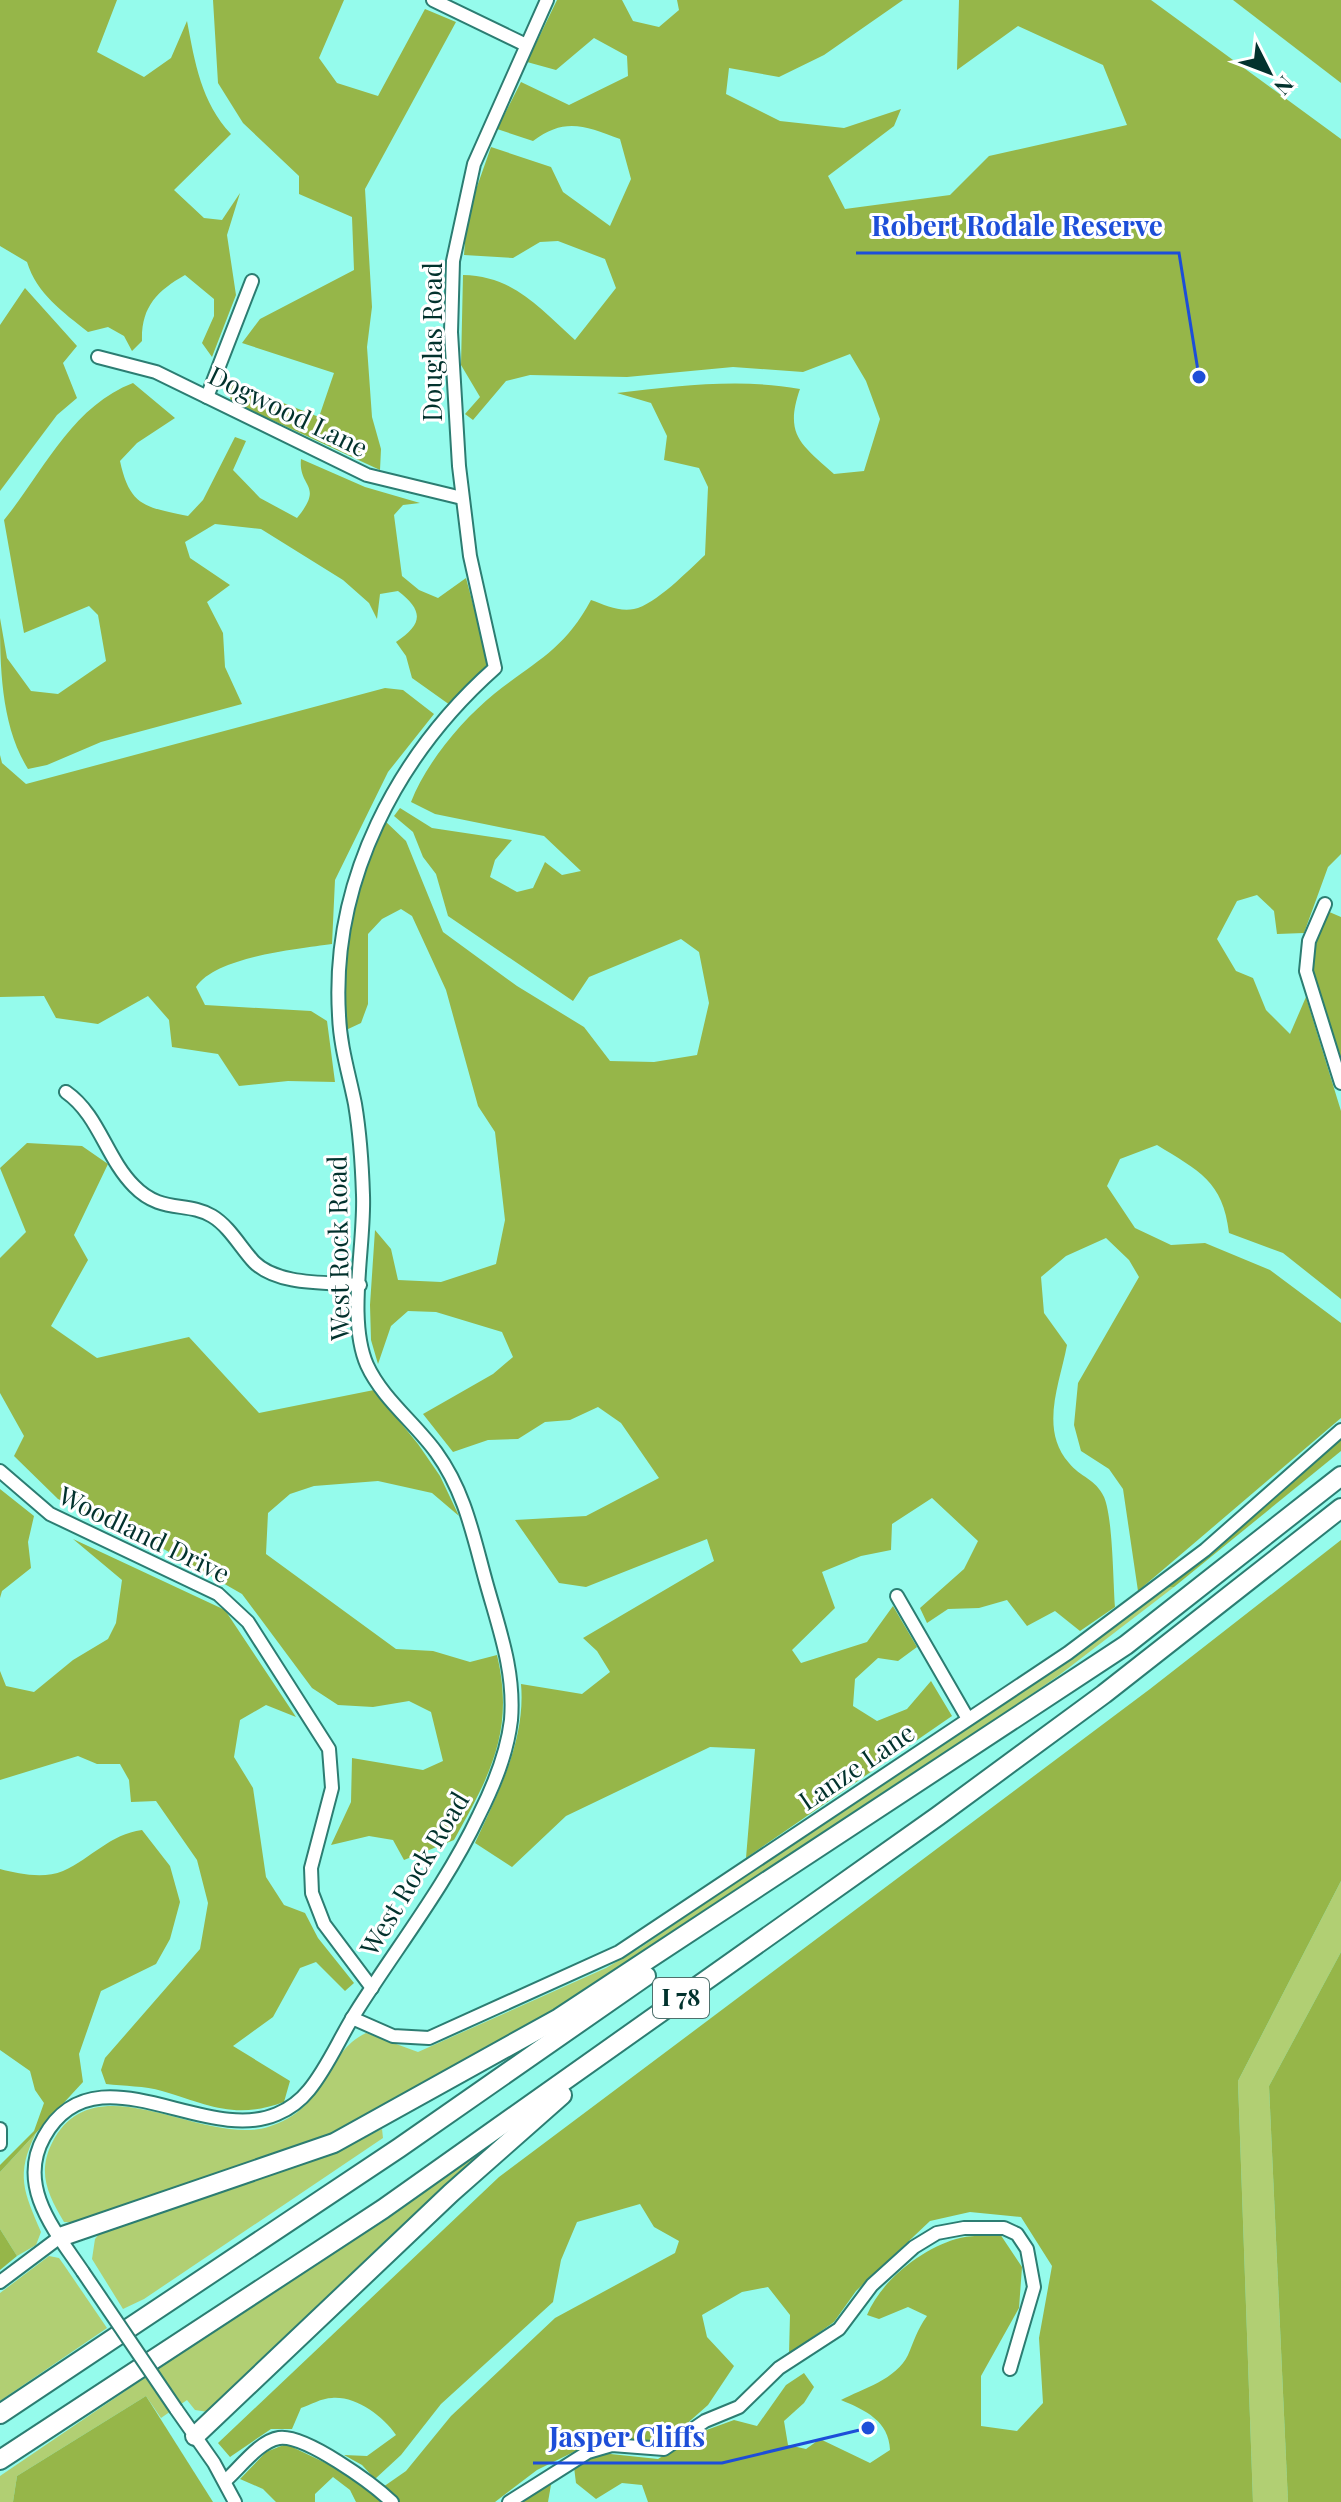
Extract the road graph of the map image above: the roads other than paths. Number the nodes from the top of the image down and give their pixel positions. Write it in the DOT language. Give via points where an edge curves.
graph roads {
  1 [pos="433,0"];
  2 [pos="547,0"];
  3 [pos="526,45"];
  4 [pos="252,281"];
  5 [pos="98,357"];
  6 [pos="207,397"];
  7 [pos="462,498"];
  8 [pos="470,556"];
  9 [pos="1325,904"];
  10 [pos="1341,1083"];
  11 [pos="66,1092"];
  12 [pos="360,1285"];
  13 [pos="1341,1430"];
  14 [pos="0,1471"];
  15 [pos="1341,1476"];
  16 [pos="1341,1508"];
  17 [pos="897,1596"];
  18 [pos="968,1719"];
  19 [pos="953,1761"];
  20 [pos="938,1816"];
  21 [pos="372,1988"];
  22 [pos="352,2018"];
  23 [pos="0,2129"];
  24 [pos="0,2144"];
  25 [pos="60,2237"];
  26 [pos="0,2282"];
  27 [pos="1010,2369"];
  28 [pos="0,2414"];
  29 [pos="195,2436"];
  30 [pos="0,2460"];
  31 [pos="225,2481"];
  32 [pos="235,2502"];
  33 [pos="392,2502"];
  34 [pos="509,2502"];
  1 -- 3 [label="street"];
  2 -- 3 [label="street, Douglas Road"];
  3 -- 7 [label="street, Douglas Road" via="474,164 456,238 451,332"];
  4 -- 6 [label="street"];
  5 -- 6 [label="street, Dogwood Lane" via="156,372"];
  6 -- 7 [label="street, Dogwood Lane" via="350,468"];
  7 -- 8 [label="street, Douglas Road"];
  8 -- 12 [label="street, West Rock Road" via="495,668 442,721 394,788 360,864 347,922 338,1000 360,1137"];
  9 -- 10 [label="street" via="1309,941 1306,971"];
  11 -- 12 [label="street" via="80,1103 125,1176 147,1197 216,1218 271,1274"];
  12 -- 21 [label="street, West Rock Road" via="361,1344 369,1370 434,1448 467,1509 506,1648 512,1693 503,1758 478,1817"];
  13 -- 18 [label="street, Lanze Lane" via="1151,1592"];
  14 -- 21 [label="street, Woodland Drive" via="50,1514 218,1594 248,1622 329,1749 332,1788 311,1868 312,1893 324,1924"];
  15 -- 19 [label="highway, I 78" via="1126,1645"];
  16 -- 20 [label="highway, I 78"];
  17 -- 18 [label="street"];
  18 -- 22 [label="street, Lanze Lane" via="651,1933 587,1969 429,2038 393,2036"];
  19 -- 25 [label="highway" via="559,2018 383,2119 300,2157"];
  19 -- 28 [label="highway, I 78" via="399,2148"];
  20 -- 29 [label="highway" via="540,2113"];
  20 -- 30 [label="highway, I 78" via="383,2209"];
  21 -- 22 [label="street, West Rock Road"];
  22 -- 25 [label="street, West Rock Road" via="309,2090 289,2108 261,2120 227,2121 118,2096 90,2099 67,2111 41,2141 34,2166 37,2198"];
  23 -- 24 [label="street"];
  25 -- 26 [label="street"];
  25 -- 29 [label="street, West Rock Road, bridge"];
  27 -- 34 [label="street" via="1028,2319 1034,2274 1021,2238 1004,2228 937,2233 872,2285 839,2329 779,2368 747,2401 705,2421 673,2445 654,2450 600,2448 541,2478"];
  29 -- 31 [label="street, West Rock Road"];
  31 -- 32 [label="street, West Rock Road"];
  31 -- 33 [label="street" via="266,2443 286,2438 347,2464"];
}
